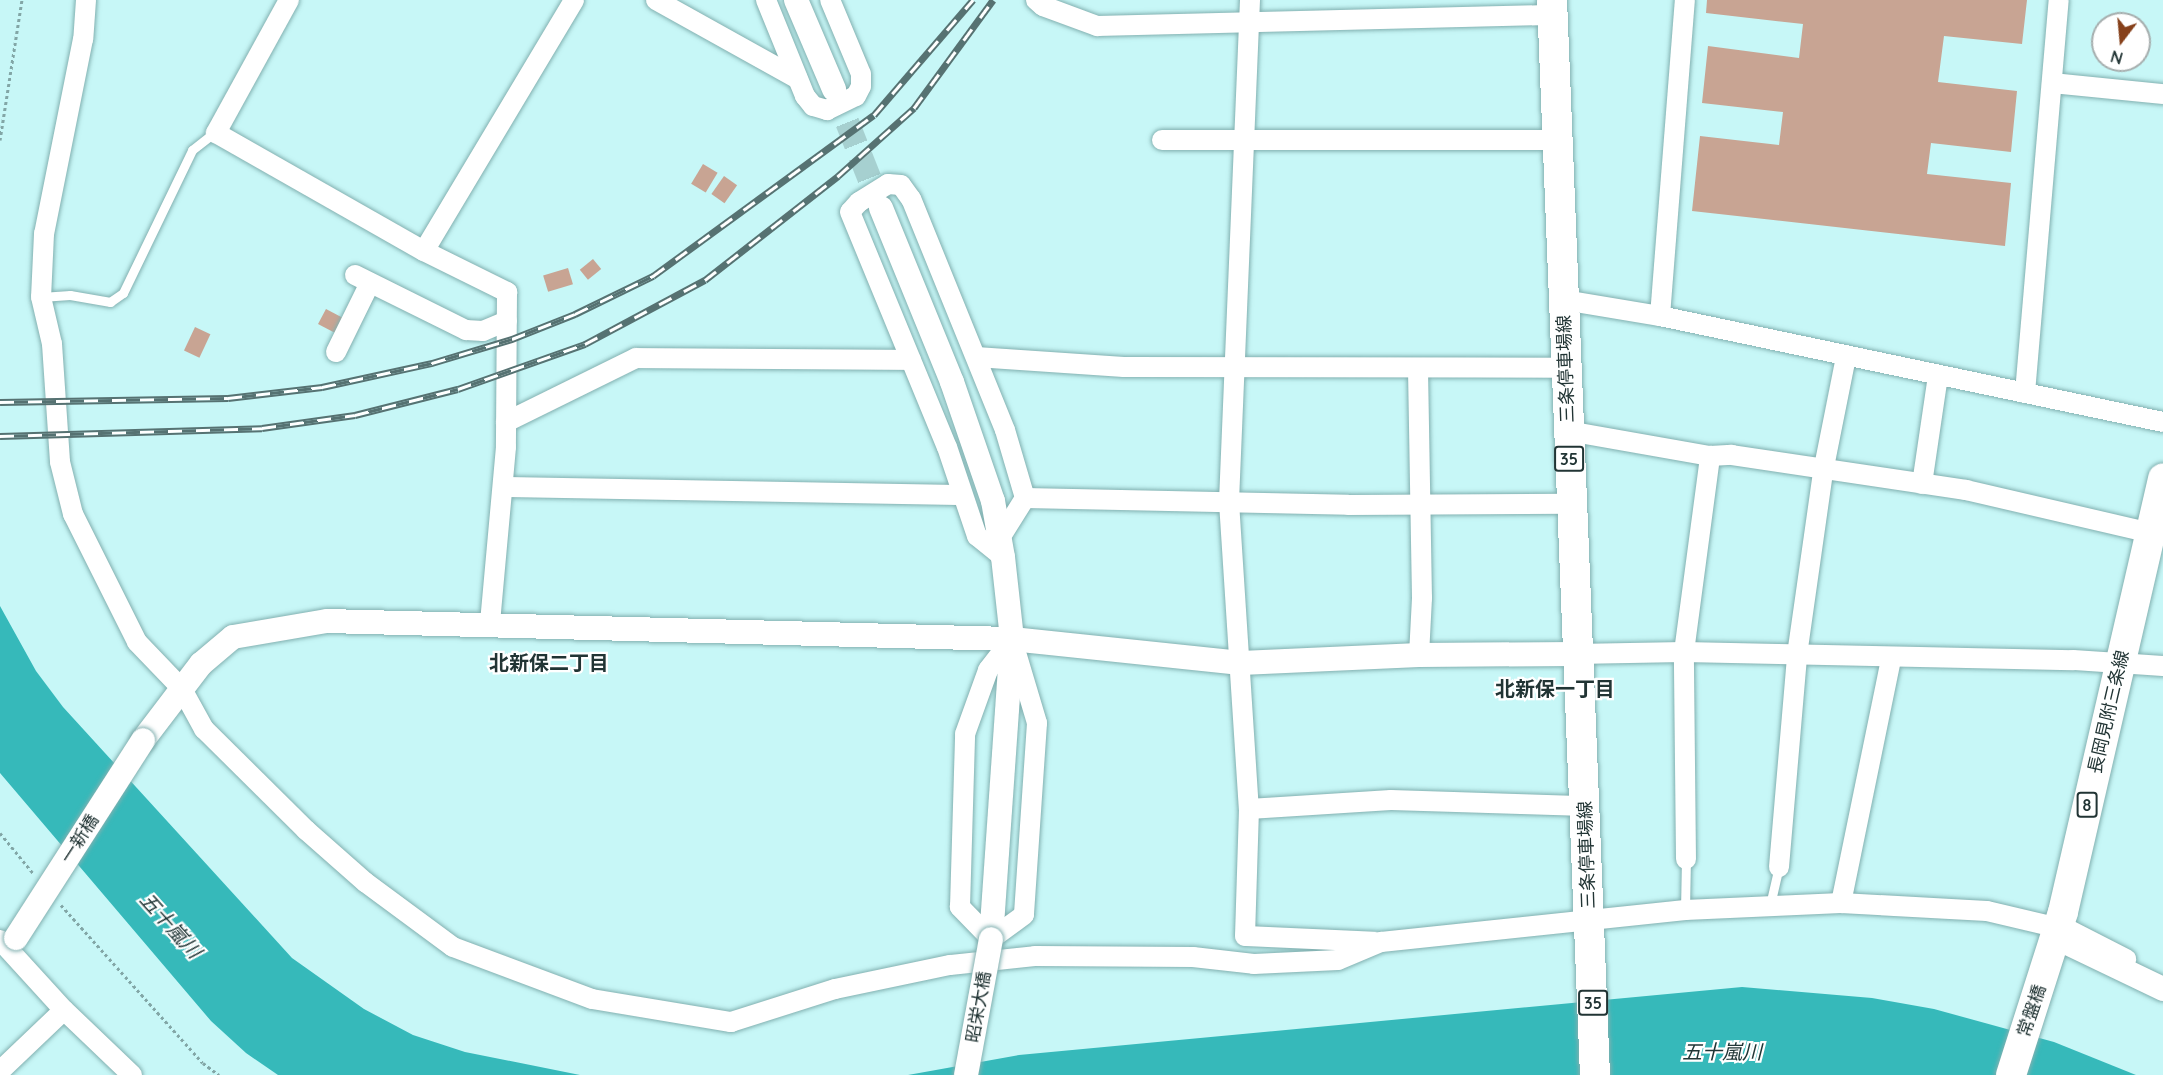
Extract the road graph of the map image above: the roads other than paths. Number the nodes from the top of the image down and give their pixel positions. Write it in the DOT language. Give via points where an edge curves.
graph roads {
  1 [pos="86,0"];
  2 [pos="289,0"];
  3 [pos="574,0"];
  4 [pos="656,0"];
  5 [pos="766,0"];
  6 [pos="796,0"];
  7 [pos="830,0"];
  8 [pos="1036,0"];
  9 [pos="1250,0"];
  10 [pos="1685,0"];
  11 [pos="2059,0"];
  12 [pos="1553,8"];
  13 [pos="1250,20"];
  14 [pos="798,79"];
  15 [pos="2052,82"];
  16 [pos="834,89"];
  17 [pos="2163,94"];
  18 [pos="217,130"];
  19 [pos="1162,140"];
  20 [pos="1241,140"];
  21 [pos="1558,140"];
  22 [pos="881,208"];
  23 [pos="424,251"];
  24 [pos="41,297"];
  25 [pos="1564,300"];
  26 [pos="1660,316"];
  27 [pos="507,321"];
  28 [pos="336,352"];
  29 [pos="976,357"];
  30 [pos="1846,357"];
  31 [pos="911,360"];
  32 [pos="1235,366"];
  33 [pos="1566,368"];
  34 [pos="1418,369"];
  35 [pos="1938,375"];
  36 [pos="2025,393"];
  37 [pos="506,422"];
  38 [pos="2163,422"];
  39 [pos="1569,430"];
  40 [pos="1710,456"];
  41 [pos="1823,472"];
  42 [pos="2163,478"];
  43 [pos="1922,484"];
  44 [pos="503,487"];
  45 [pos="962,495"];
  46 [pos="1025,498"];
  47 [pos="1229,502"];
  48 [pos="1570,504"];
  49 [pos="1418,505"];
  50 [pos="2151,533"];
  51 [pos="1001,548"];
  52 [pos="490,624"];
  53 [pos="1012,639"];
  54 [pos="1684,652"];
  55 [pos="1575,654"];
  56 [pos="1419,655"];
  57 [pos="1797,655"];
  58 [pos="1891,659"];
  59 [pos="1241,663"];
  60 [pos="2119,663"];
  61 [pos="2163,666"];
  62 [pos="182,689"];
  63 [pos="1586,806"];
  64 [pos="1250,809"];
  65 [pos="1686,859"];
  66 [pos="1779,867"];
  67 [pos="1841,903"];
  68 [pos="1770,905"];
  69 [pos="1685,910"];
  70 [pos="1590,924"];
  71 [pos="2062,937"];
  72 [pos="992,939"];
  73 [pos="8,942"];
  74 [pos="1381,942"];
  75 [pos="2163,978"];
  76 [pos="2163,988"];
  77 [pos="64,1010"];
  78 [pos="0,1071"];
  79 [pos="132,1075"];
  80 [pos="966,1075"];
  81 [pos="1595,1075"];
  82 [pos="2011,1075"];
  1 -- 24 [label="street" via="83,39 44,234"];
  2 -- 18 [label="street"];
  3 -- 23 [label="street"];
  4 -- 14 [label="street"];
  5 -- 14 [label="street"];
  6 -- 16 [label="street"];
  7 -- 14 [label="street" via="861,74 861,86 856,96 827,110 813,106"];
  8 -- 13 [label="street" via="1042,6 1097,26"];
  9 -- 13 [label="street"];
  10 -- 26 [label="street"];
  11 -- 15 [label="street"];
  12 -- 13 [label="street"];
  12 -- 21 [label="main road, 三条停車場線 / 35"];
  13 -- 20 [label="street"];
  15 -- 17 [label="street"];
  15 -- 36 [label="street"];
  18 -- 23 [label="street" via="216,133 281,171"];
  18 -- 24 [label="lane" via="192,150 123,293 110,302 70,296"];
  19 -- 20 [label="street"];
  20 -- 21 [label="street"];
  20 -- 32 [label="street"];
  21 -- 25 [label="main road, 三条停車場線 / 35"];
  22 -- 51 [label="street, 昭栄大橋" via="952,382 993,501"];
  23 -- 27 [label="street" via="507,292"];
  24 -- 62 [label="street" via="52,344 60,462 73,514 137,642"];
  25 -- 26 [label="street"];
  25 -- 33 [label="main road, 三条停車場線 / 35"];
  26 -- 30 [label="street"];
  27 -- 28 [label="street" via="483,331 466,330 363,279"];
  27 -- 37 [label="street"];
  29 -- 31 [label="street" via="911,199 901,185 888,184 850,212"];
  29 -- 32 [label="street" via="1124,367"];
  29 -- 46 [label="street" via="1005,430"];
  30 -- 35 [label="street"];
  30 -- 41 [label="street"];
  31 -- 37 [label="street" via="636,358"];
  31 -- 45 [label="street"];
  32 -- 34 [label="street"];
  32 -- 47 [label="street"];
  33 -- 34 [label="street"];
  33 -- 39 [label="main road, 三条停車場線 / 35"];
  34 -- 49 [label="street"];
  35 -- 36 [label="street"];
  35 -- 43 [label="street"];
  36 -- 38 [label="street"];
  37 -- 44 [label="street"];
  39 -- 40 [label="street"];
  39 -- 48 [label="main road, 三条停車場線 / 35"];
  40 -- 41 [label="street" via="1732,456"];
  40 -- 54 [label="street"];
  41 -- 43 [label="street"];
  41 -- 57 [label="street"];
  42 -- 50 [label="main road, 長岡見附三条線 / 8"];
  43 -- 50 [label="street" via="1966,490"];
  44 -- 45 [label="street"];
  44 -- 52 [label="street"];
  45 -- 51 [label="street" via="977,536"];
  46 -- 47 [label="street"];
  46 -- 51 [label="street"];
  47 -- 49 [label="street"];
  47 -- 59 [label="street"];
  48 -- 49 [label="street"];
  48 -- 55 [label="main road, 三条停車場線 / 35"];
  49 -- 56 [label="street" via="1422,598"];
  50 -- 60 [label="main road, 長岡見附三条線 / 8"];
  51 -- 53 [label="street, 昭栄大橋"];
  52 -- 53 [label="street, 一新橋"];
  52 -- 62 [label="street, 一新橋" via="327,621 234,637 201,664"];
  53 -- 59 [label="street, 一新橋"];
  53 -- 72 [label="street, 昭栄大橋"];
  53 -- 72 [label="street" via="988,670 965,734 960,907"];
  54 -- 55 [label="street"];
  54 -- 57 [label="street"];
  54 -- 65 [label="street"];
  55 -- 56 [label="street, 一新橋"];
  55 -- 63 [label="main road, 三条停車場線 / 35"];
  56 -- 59 [label="street, 一新橋"];
  57 -- 58 [label="street"];
  57 -- 66 [label="street"];
  58 -- 60 [label="street"];
  58 -- 67 [label="street"];
  59 -- 64 [label="street"];
  60 -- 61 [label="street"];
  60 -- 71 [label="main road, 長岡見附三条線 / 8"];
  62 -- 73 [label="street, 一新橋, bridge" via="143,740"];
  62 -- 74 [label="street" via="204,729 306,830 374,888 453,947 592,999 731,1022 835,989 950,965 1035,956 1193,957 1254,964 1338,960"];
  63 -- 64 [label="street" via="1390,800"];
  63 -- 70 [label="main road, 三条停車場線 / 35"];
  64 -- 74 [label="street" via="1245,936"];
  65 -- 69 [label="lane"];
  66 -- 68 [label="lane"];
  67 -- 68 [label="street"];
  67 -- 71 [label="street" via="1988,911"];
  68 -- 69 [label="street"];
  69 -- 70 [label="street"];
  70 -- 74 [label="street"];
  70 -- 81 [label="main road, 35"];
  71 -- 75 [label="street"];
  71 -- 76 [label="street"];
  71 -- 82 [label="main road, 常盤橋 / 8"];
  72 -- 80 [label="street, 昭栄大橋, bridge"];
  73 -- 77 [label="street"];
  77 -- 78 [label="street"];
  77 -- 79 [label="street"];
}
